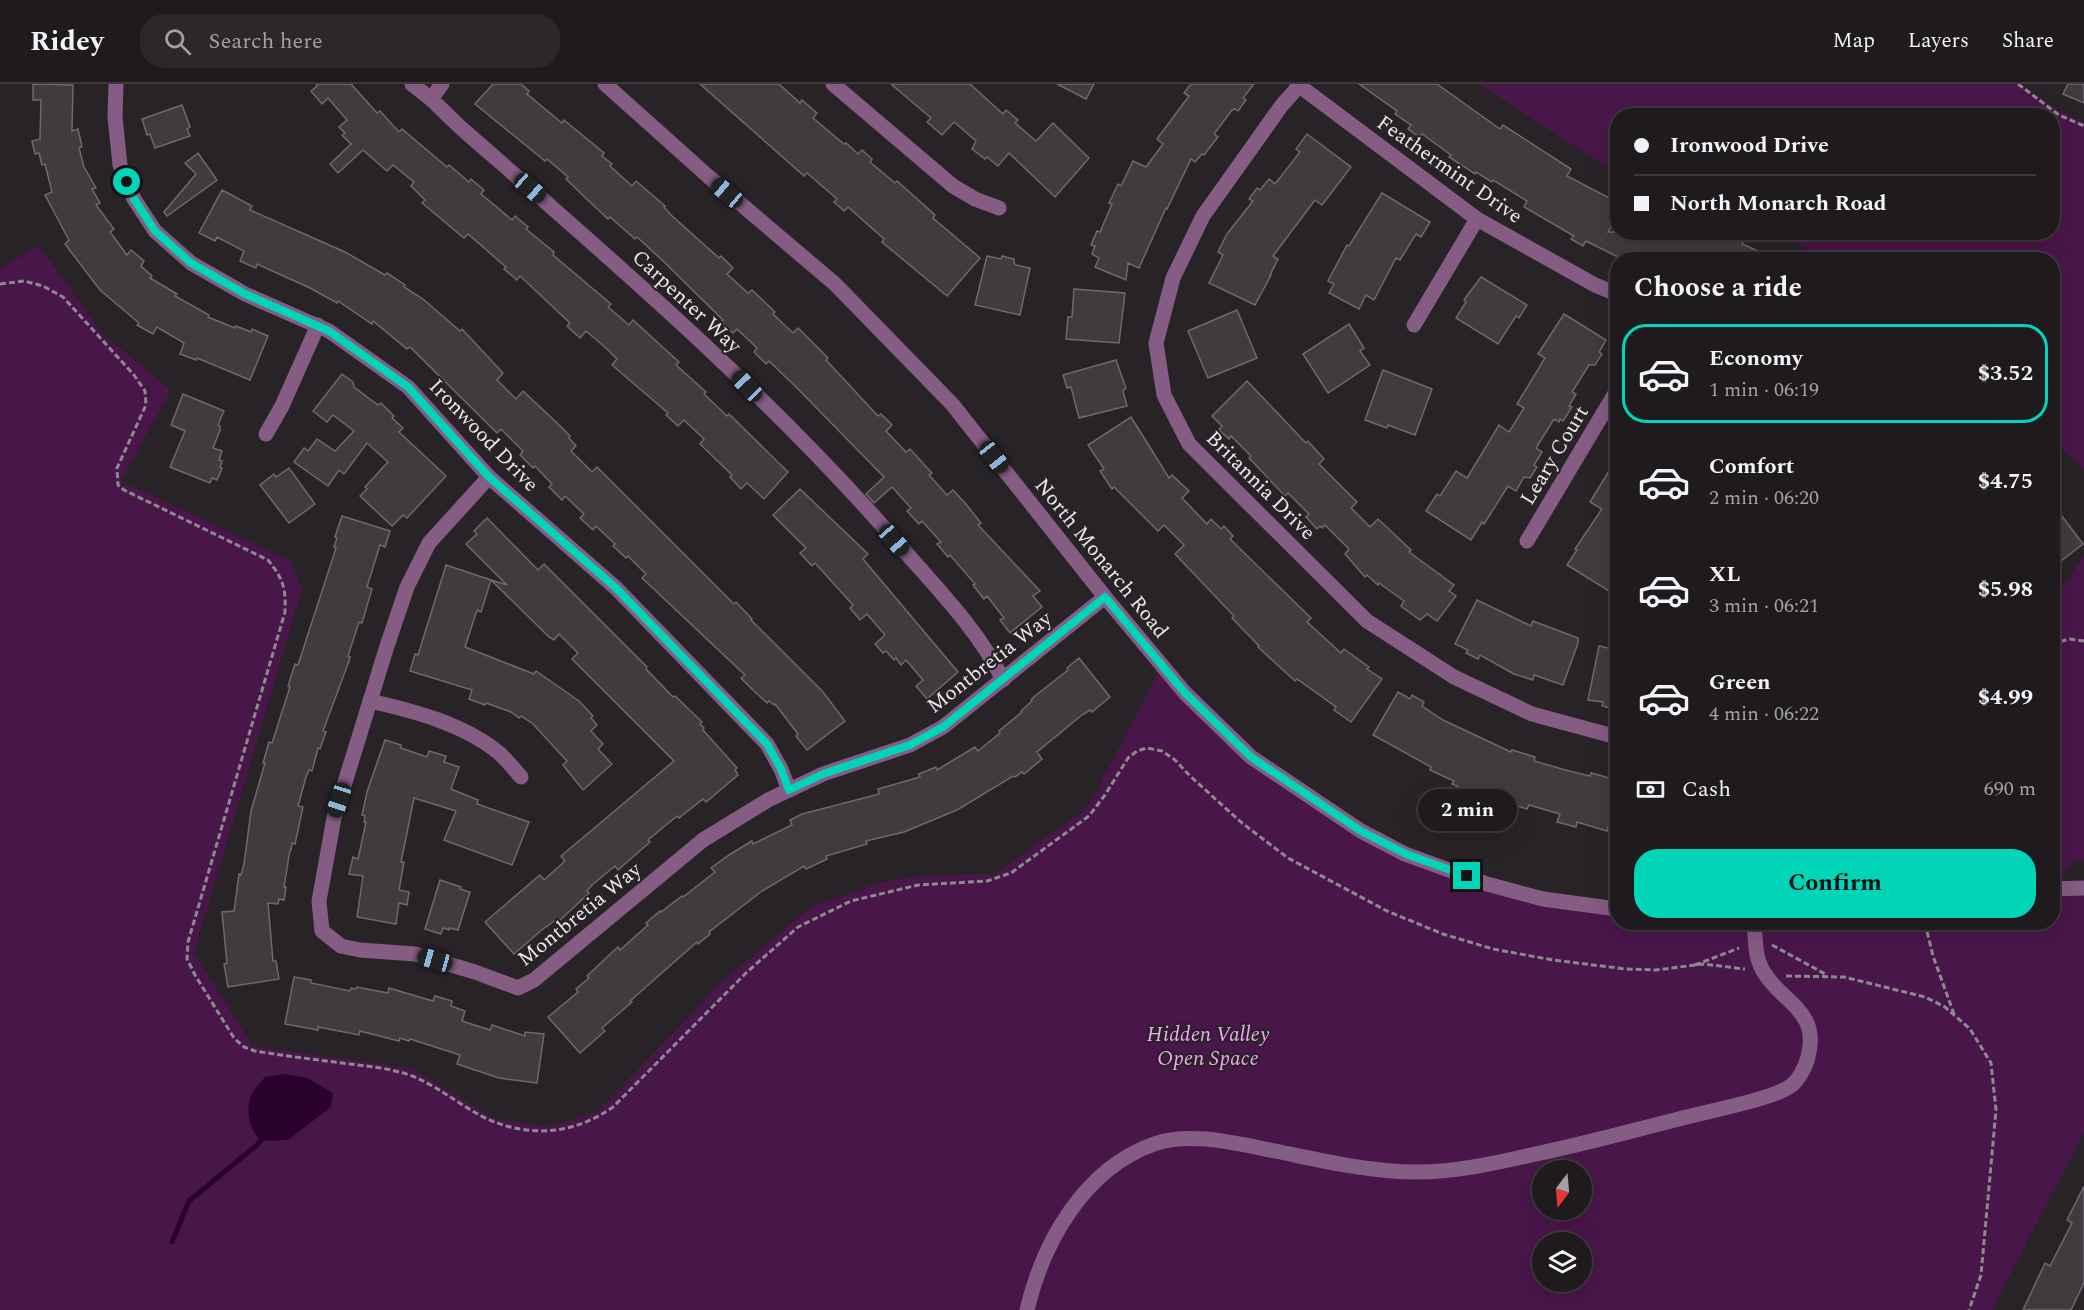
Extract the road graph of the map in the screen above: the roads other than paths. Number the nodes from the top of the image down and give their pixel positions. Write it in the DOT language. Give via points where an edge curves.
graph roads {
  1 [pos="116,84"];
  2 [pos="412,84"];
  3 [pos="442,84"];
  4 [pos="605,84"];
  5 [pos="833,84"];
  6 [pos="1298,85"];
  7 [pos="431,99"];
  8 [pos="999,208"];
  9 [pos="1477,219"];
  10 [pos="1610,291"];
  11 [pos="1414,325"];
  12 [pos="318,326"];
  13 [pos="1610,402"];
  14 [pos="266,434"];
  15 [pos="489,477"];
  16 [pos="1527,541"];
  17 [pos="1105,597"];
  18 [pos="1004,680"];
  19 [pos="370,701"];
  20 [pos="1610,735"];
  21 [pos="521,777"];
  22 [pos="789,790"];
  23 [pos="2084,888"];
  24 [pos="2060,889"];
  25 [pos="1610,908"];
  26 [pos="1754,930"];
  27 [pos="1027,1310"];
  1 -- 12 [label="street, Ironwood Drive" via="120,165 134,199 155,231 191,263 245,294"];
  2 -- 7 [label="street, Carpenter Way"];
  3 -- 7 [label="street"];
  4 -- 17 [label="street, North Monarch Road" via="835,284 952,404"];
  5 -- 8 [label="street" via="953,186"];
  6 -- 9 [label="street, Feathermint Drive"];
  6 -- 20 [label="street, Britannia Drive" via="1203,216 1173,278 1156,343 1164,395 1189,444 1367,621 1454,676 1532,714"];
  7 -- 18 [label="street, Carpenter Way" via="713,352 815,454 938,590 993,658"];
  9 -- 10 [label="street, Feathermint Drive"];
  9 -- 11 [label="street"];
  12 -- 14 [label="street"];
  12 -- 15 [label="street, Ironwood Drive" via="408,387"];
  13 -- 16 [label="street, Leary Court"];
  15 -- 19 [label="street, Montbretia Way" via="429,543 407,587"];
  15 -- 22 [label="street, Ironwood Drive" via="616,588 767,744"];
  17 -- 18 [label="street, Montbretia Way"];
  17 -- 25 [label="street, North Monarch Road" via="1185,693 1251,757 1361,831 1406,854 1488,884 1543,898"];
  18 -- 22 [label="street, Montbretia Way" via="943,727 910,745 823,774"];
  19 -- 21 [label="street" via="452,726 479,739 500,753"];
  19 -- 22 [label="street, Montbretia Way" via="334,818 319,901 322,931 341,946 415,954 518,988 534,980 703,840"];
  23 -- 24 [label="street"];
  26 -- 27 [label="street" via="1755,951 1766,975 1798,1007 1811,1039 1808,1060 1799,1077 1776,1093 1470,1169 1367,1169 1239,1144 1189,1139 1156,1143 1128,1156 1098,1179 1071,1209 1048,1246"];
}
